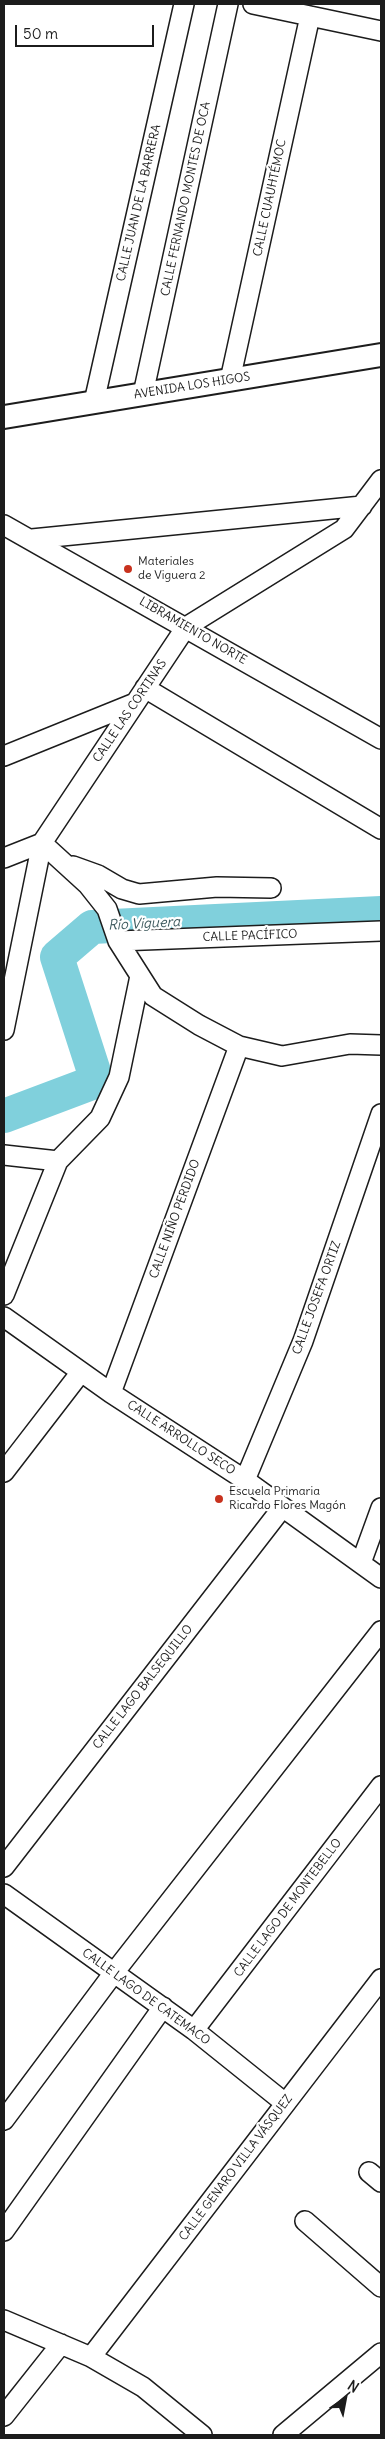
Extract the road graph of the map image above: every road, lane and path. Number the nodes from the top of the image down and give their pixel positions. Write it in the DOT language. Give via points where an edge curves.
graph roads {
  1 [pos="184,4"];
  2 [pos="228,4"];
  3 [pos="252,4"];
  4 [pos="310,16"];
  5 [pos="381,31"];
  6 [pos="381,355"];
  7 [pos="230,380"];
  8 [pos="143,394"];
  9 [pos="94,402"];
  10 [pos="4,417"];
  11 [pos="381,480"];
  12 [pos="362,506"];
  13 [pos="4,525"];
  14 [pos="32,539"];
  15 [pos="186,627"];
  16 [pos="140,696"];
  17 [pos="381,739"];
  18 [pos="4,756"];
  19 [pos="381,829"];
  20 [pos="42,844"];
  21 [pos="4,858"];
  22 [pos="62,862"];
  23 [pos="271,888"];
  24 [pos="381,931"];
  25 [pos="118,941"];
  26 [pos="140,976"];
  27 [pos="4,1030"];
  28 [pos="381,1045"];
  29 [pos="239,1046"];
  30 [pos="381,1114"];
  31 [pos="4,1155"];
  32 [pos="58,1161"];
  33 [pos="4,1294"];
  34 [pos="4,1317"];
  35 [pos="81,1372"];
  36 [pos="111,1393"];
  37 [pos="4,1472"];
  38 [pos="245,1480"];
  39 [pos="282,1508"];
  40 [pos="381,1508"];
  41 [pos="361,1563"];
  42 [pos="381,1578"];
  43 [pos="381,1631"];
  44 [pos="381,1786"];
  45 [pos="4,1867"];
  46 [pos="4,1894"];
  47 [pos="113,1974"];
  48 [pos="381,1979"];
  49 [pos="163,2007"];
  50 [pos="194,2030"];
  51 [pos="285,2103"];
  52 [pos="4,2120"];
  53 [pos="305,2221"];
  54 [pos="4,2231"];
  55 [pos="381,2287"];
  56 [pos="4,2320"];
  57 [pos="62,2344"];
  58 [pos="381,2352"];
  59 [pos="91,2357"];
  60 [pos="4,2416"];
  61 [pos="202,2435"];
  62 [pos="283,2435"];
  1 -- 9 [label="street, CALLE JUAN DE LA BARRERA"];
  2 -- 8 [label="street, CALLE FERNANDO MONTES DE OCA"];
  3 -- 4 [label="street"];
  4 -- 5 [label="street"];
  4 -- 7 [label="street, CALLE CUAUHTÉMOC"];
  6 -- 7 [label="street, AVENIDA LOS HIGOS"];
  7 -- 8 [label="street, AVENIDA LOS HIGOS"];
  8 -- 9 [label="street, AVENIDA LOS HIGOS"];
  9 -- 10 [label="street, AVENIDA LOS HIGOS"];
  11 -- 12 [label="street, CALLE LAS CORTINAS"];
  12 -- 14 [label="street"];
  12 -- 15 [label="street, CALLE LAS CORTINAS" via="344,529"];
  13 -- 14 [label="street, LIBRAMIENTO NORTE"];
  14 -- 15 [label="street, LIBRAMIENTO NORTE"];
  15 -- 16 [label="street, CALLE LAS CORTINAS"];
  15 -- 17 [label="street, LIBRAMIENTO NORTE"];
  16 -- 18 [label="street"];
  16 -- 19 [label="street"];
  16 -- 20 [label="street, CALLE LAS CORTINAS"];
  20 -- 21 [label="street"];
  20 -- 22 [label="street"];
  20 -- 27 [label="street, CALLE LAS CORTINAS"];
  22 -- 23 [label="street" via="139,894 217,887"];
  22 -- 25 [label="street" via="88,885 107,909"];
  24 -- 25 [label="street, CALLE PACÍFICO"];
  25 -- 26 [label="street"];
  26 -- 29 [label="street" via="153,996"];
  26 -- 32 [label="street" via="119,1077 100,1118"];
  28 -- 29 [label="street" via="350,1044 282,1056"];
  29 -- 36 [label="street, CALLE NIÑO PERDIDO"];
  30 -- 38 [label="street, CALLE JOSEFA ORTIZ" via="303,1341"];
  31 -- 32 [label="street"];
  32 -- 33 [label="street"];
  34 -- 35 [label="street, CALLE ARROLLO SECO"];
  35 -- 36 [label="street, CALLE ARROLLO SECO"];
  35 -- 37 [label="street"];
  36 -- 38 [label="street, CALLE ARROLLO SECO"];
  38 -- 39 [label="street, CALLE ARROLLO SECO"];
  39 -- 41 [label="street, CALLE ARROLLO SECO"];
  39 -- 45 [label="street, CALLE LAGO BALSEQUILLO"];
  40 -- 41 [label="street"];
  41 -- 42 [label="street, CALLE ARROLLO SECO"];
  43 -- 47 [label="street"];
  44 -- 50 [label="street, CALLE LAGO DE MONTEBELLO"];
  46 -- 47 [label="street, CALLE LAGO DE CATEMACO"];
  47 -- 49 [label="street, CALLE LAGO DE CATEMACO"];
  47 -- 52 [label="street"];
  48 -- 51 [label="street, CALLE GENARO VILLA VÁSQUEZ"];
  49 -- 50 [label="street, CALLE LAGO DE CATEMACO"];
  49 -- 54 [label="street"];
  50 -- 51 [label="street, CALLE LAGO DE CATEMACO"];
  51 -- 59 [label="street, CALLE GENARO VILLA VÁSQUEZ"];
  53 -- 55 [label="street"];
  56 -- 57 [label="street"];
  57 -- 59 [label="street"];
  57 -- 60 [label="street"];
  58 -- 62 [label="street"];
  59 -- 61 [label="street" via="143,2387"];
}
